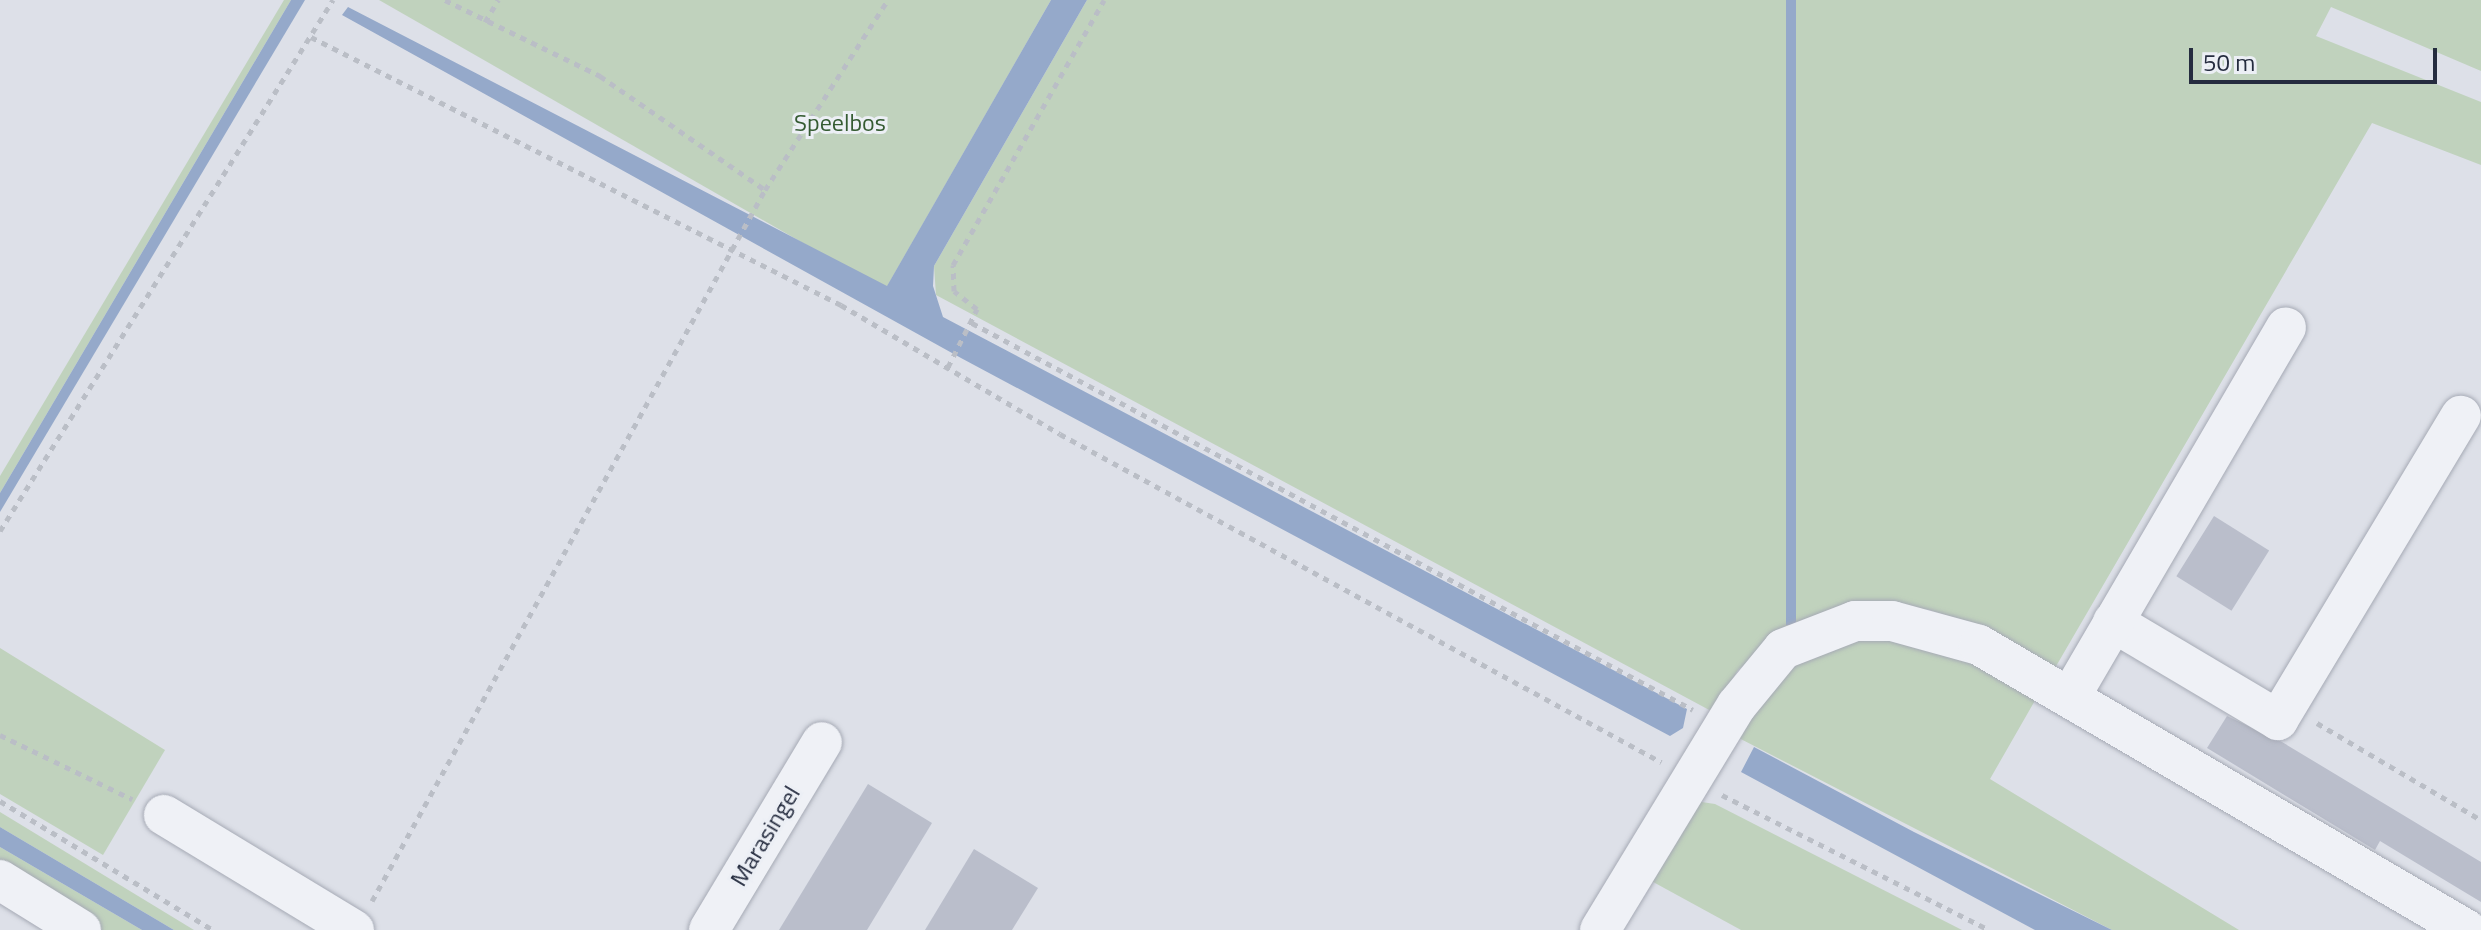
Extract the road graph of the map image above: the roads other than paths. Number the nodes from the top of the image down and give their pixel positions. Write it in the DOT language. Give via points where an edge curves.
graph roads {
  1 [pos="2286,328"];
  2 [pos="2461,416"];
  3 [pos="2113,622"];
  4 [pos="2070,697"];
  5 [pos="822,742"];
  6 [pos="164,815"];
  7 [pos="0,880"];
  8 [pos="359,923"];
  9 [pos="81,930"];
  10 [pos="709,930"];
  11 [pos="1600,930"];
  12 [pos="2467,930"];
  1 -- 3 [label="street"];
  2 -- 3 [label="street" via="2278,720"];
  3 -- 4 [label="street"];
  4 -- 11 [label="street" via="1979,645 1892,621 1855,621 1783,649 1724,726"];
  4 -- 12 [label="street"];
  5 -- 10 [label="street, Marasingel"];
  6 -- 8 [label="street"];
  7 -- 9 [label="street"];
}
